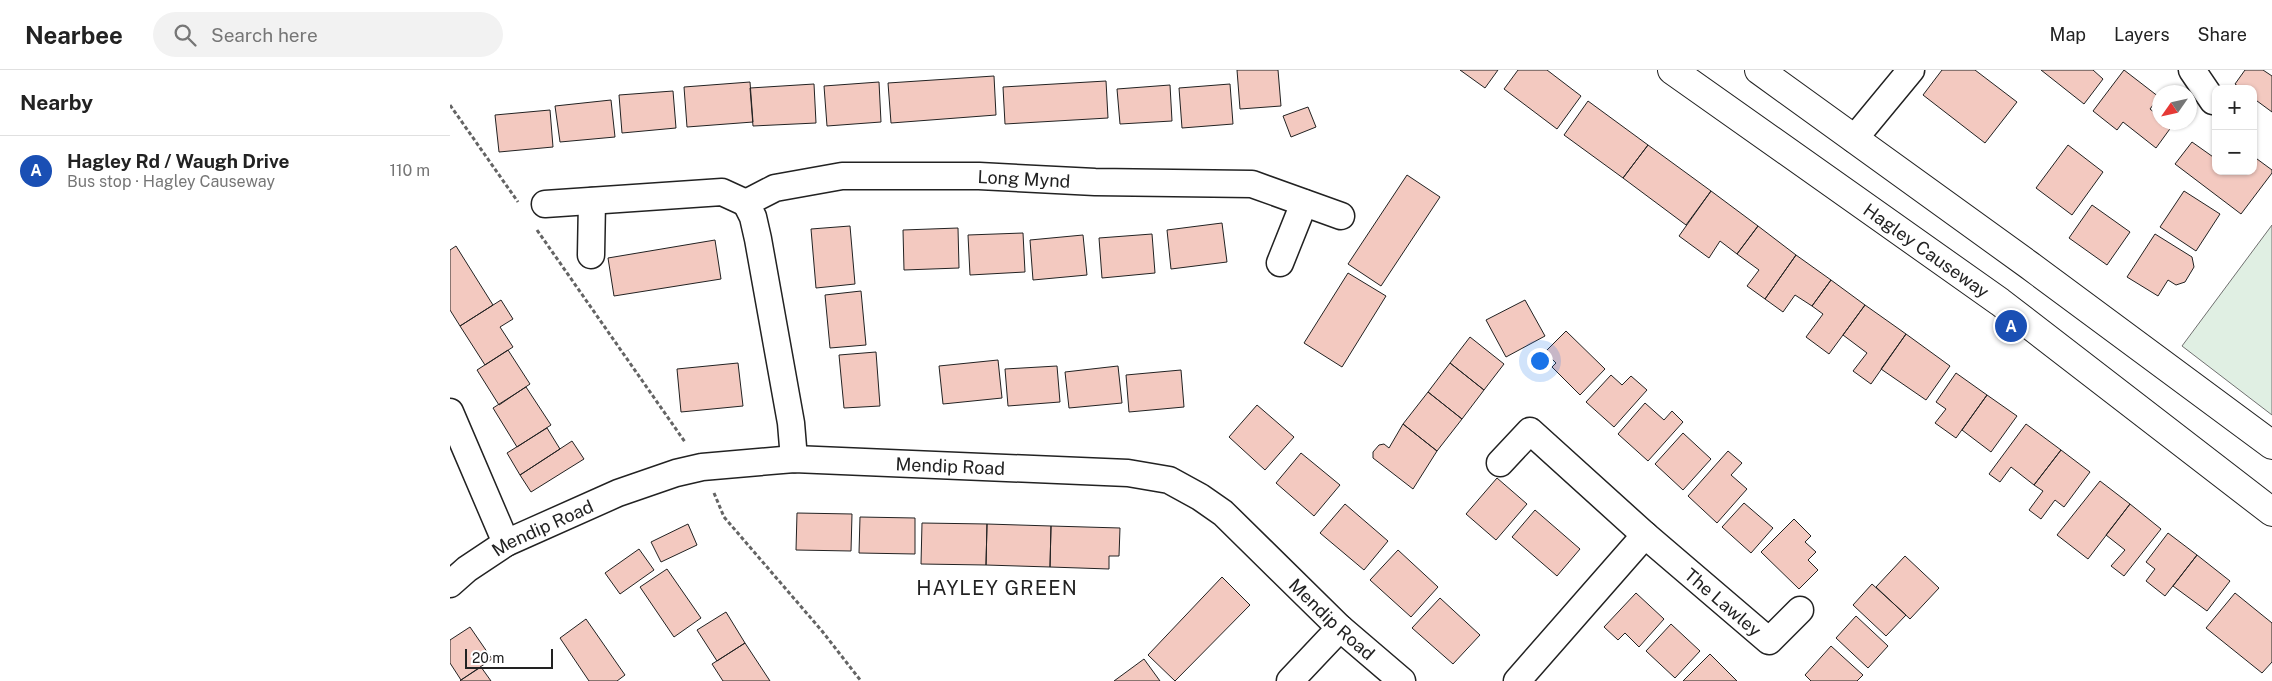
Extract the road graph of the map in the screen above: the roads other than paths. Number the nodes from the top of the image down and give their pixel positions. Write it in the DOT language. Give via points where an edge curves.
graph roads {
  1 [pos="1672,70"];
  2 [pos="1758,70"];
  3 [pos="1911,70"];
  4 [pos="2192,70"];
  5 [pos="2212,100"];
  6 [pos="1854,139"];
  7 [pos="592,201"];
  8 [pos="746,203"];
  9 [pos="1304,203"];
  10 [pos="534,213"];
  11 [pos="1341,216"];
  12 [pos="591,255"];
  13 [pos="1280,263"];
  14 [pos="450,412"];
  15 [pos="2272,445"];
  16 [pos="794,459"];
  17 [pos="1500,464"];
  18 [pos="2272,512"];
  19 [pos="1645,535"];
  20 [pos="506,543"];
  21 [pos="450,584"];
  22 [pos="1800,610"];
  23 [pos="1340,628"];
  24 [pos="1290,681"];
  25 [pos="1402,681"];
  26 [pos="1517,681"];
  1 -- 18 [label="highway, Hagley Causeway" via="2000,302"];
  2 -- 6 [label="highway"];
  3 -- 6 [label="street"];
  4 -- 5 [label="street"];
  6 -- 15 [label="highway"];
  7 -- 8 [label="street" via="722,192"];
  7 -- 10 [label="street"];
  7 -- 12 [label="street"];
  8 -- 9 [label="street, Long Mynd" via="775,188 842,176 979,176 1095,182 1252,184"];
  8 -- 16 [label="street" via="758,239 791,423"];
  9 -- 11 [label="street, Long Mynd"];
  9 -- 13 [label="street"];
  14 -- 20 [label="street"];
  16 -- 20 [label="street, Mendip Road" via="702,467 676,473 618,493"];
  16 -- 23 [label="street, Mendip Road" via="1128,473 1169,480 1223,513"];
  17 -- 19 [label="street, The Lawley" via="1530,431"];
  19 -- 22 [label="street, The Lawley" via="1769,641"];
  19 -- 26 [label="street"];
  20 -- 21 [label="street, Mendip Road"];
  23 -- 24 [label="street"];
  23 -- 25 [label="street, Mendip Road"];
}
